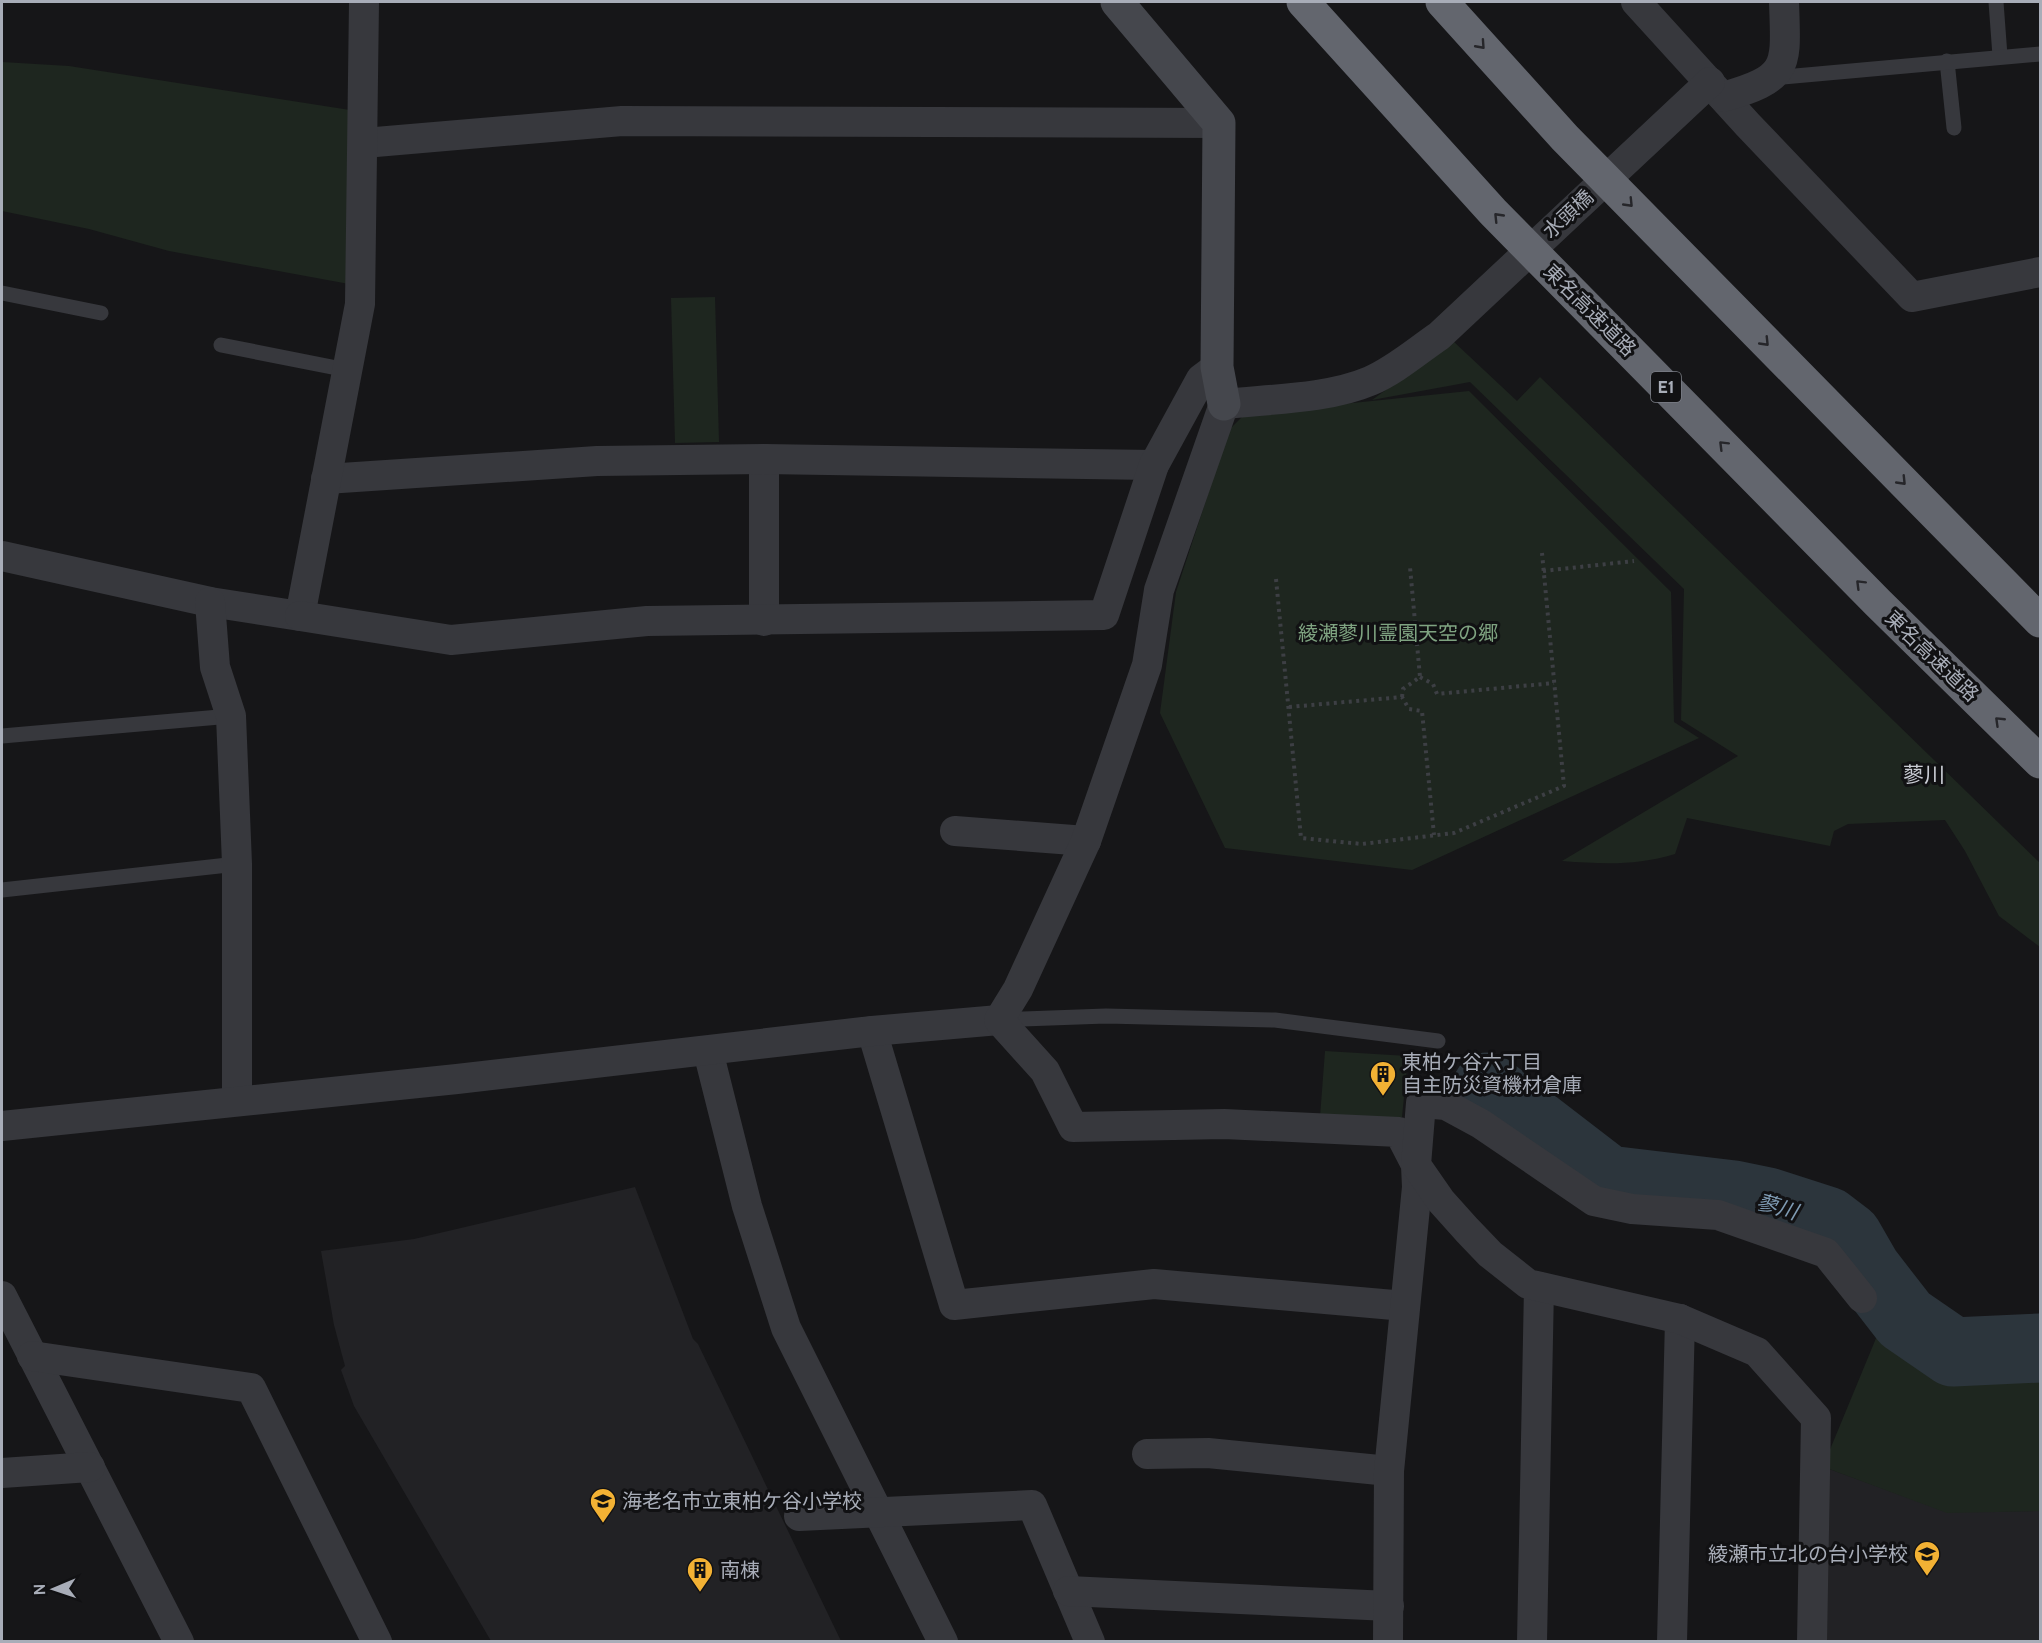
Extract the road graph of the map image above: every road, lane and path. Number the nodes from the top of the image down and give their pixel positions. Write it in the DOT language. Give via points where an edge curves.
graph roads {
  1 [pos="364,2"];
  2 [pos="1117,2"];
  3 [pos="1303,2"];
  4 [pos="1442,2"];
  5 [pos="1636,2"];
  6 [pos="1784,2"];
  7 [pos="1996,2"];
  8 [pos="2040,54"];
  9 [pos="2000,56"];
  10 [pos="1947,61"];
  11 [pos="1773,78"];
  12 [pos="1711,90"];
  13 [pos="1219,123"];
  14 [pos="1954,128"];
  15 [pos="364,143"];
  16 [pos="2040,273"];
  17 [pos="2,293"];
  18 [pos="101,313"];
  19 [pos="221,345"];
  20 [pos="1217,367"];
  21 [pos="347,370"];
  22 [pos="1224,404"];
  23 [pos="764,459"];
  24 [pos="1154,465"];
  25 [pos="326,480"];
  26 [pos="1542,552"];
  27 [pos="2,556"];
  28 [pos="1634,561"];
  29 [pos="1410,567"];
  30 [pos="1543,571"];
  31 [pos="1276,579"];
  32 [pos="210,602"];
  33 [pos="300,616"];
  34 [pos="764,621"];
  35 [pos="2040,621"];
  36 [pos="1420,677"];
  37 [pos="1554,683"];
  38 [pos="1402,698"];
  39 [pos="1289,707"];
  40 [pos="231,716"];
  41 [pos="2,736"];
  42 [pos="2040,762"];
  43 [pos="955,831"];
  44 [pos="1434,835"];
  45 [pos="1086,841"];
  46 [pos="237,864"];
  47 [pos="2,890"];
  48 [pos="999,1020"];
  49 [pos="872,1031"];
  50 [pos="1438,1041"];
  51 [pos="708,1052"];
  52 [pos="237,1101"];
  53 [pos="2,1126"];
  54 [pos="1416,1165"];
  55 [pos="1539,1287"];
  56 [pos="2,1296"];
  57 [pos="1863,1298"];
  58 [pos="1405,1306"];
  59 [pos="1680,1319"];
  60 [pos="32,1356"];
  61 [pos="1147,1454"];
  62 [pos="90,1467"];
  63 [pos="1389,1471"];
  64 [pos="2,1473"];
  65 [pos="878,1511"];
  66 [pos="800,1516"];
  67 [pos="1068,1591"];
  68 [pos="1389,1606"];
  69 [pos="179,1641"];
  70 [pos="377,1641"];
  71 [pos="943,1641"];
  72 [pos="1090,1641"];
  73 [pos="1388,1641"];
  74 [pos="1532,1641"];
  75 [pos="1672,1641"];
  76 [pos="1812,1641"];
  1 -- 15 [label="street"];
  2 -- 13 [label="street"];
  42 -- 3 [label="highway, 東名高速道路 / E1, one-way" via="1493,212"];
  4 -- 35 [label="highway, one-way" via="1574,147"];
  5 -- 12 [label="street"];
  6 -- 11 [label="street" via="1786,54"];
  7 -- 9 [label="lane"];
  8 -- 9 [label="lane"];
  9 -- 10 [label="lane"];
  10 -- 11 [label="lane"];
  10 -- 14 [label="lane"];
  11 -- 12 [label="street" via="1756,88"];
  12 -- 16 [label="street" via="1912,297"];
  12 -- 22 [label="street, 水頭橋" via="1438,336 1370,381 1330,392"];
  13 -- 15 [label="street" via="622,121"];
  13 -- 20 [label="street"];
  15 -- 21 [label="street" via="360,304"];
  17 -- 18 [label="lane"];
  19 -- 21 [label="lane"];
  20 -- 22 [label="street"];
  20 -- 24 [label="street" via="1201,380"];
  21 -- 25 [label="street"];
  22 -- 45 [label="street" via="1159,590 1147,665"];
  23 -- 24 [label="street"];
  23 -- 25 [label="street" via="597,461"];
  23 -- 34 [label="street"];
  24 -- 34 [label="street" via="1104,615"];
  25 -- 33 [label="street"];
  26 -- 30 [label="path"];
  27 -- 32 [label="street"];
  28 -- 30 [label="path"];
  29 -- 36 [label="path"];
  30 -- 37 [label="path"];
  31 -- 39 [label="path"];
  32 -- 33 [label="street"];
  32 -- 40 [label="street" via="215,667"];
  33 -- 34 [label="street" via="451,640 647,621"];
  36 -- 37 [label="path" via="1433,684 1437,694"];
  36 -- 38 [label="path" via="1403,688"];
  37 -- 44 [label="path" via="1564,786 1454,832"];
  38 -- 39 [label="path"];
  38 -- 44 [label="path" via="1409,709 1422,711"];
  39 -- 44 [label="path" via="1301,838 1362,844"];
  40 -- 41 [label="lane"];
  40 -- 46 [label="street"];
  43 -- 45 [label="street"];
  45 -- 48 [label="street" via="1018,989"];
  46 -- 47 [label="lane"];
  46 -- 52 [label="street"];
  48 -- 49 [label="street"];
  48 -- 50 [label="lane" via="1107,1016 1275,1020"];
  48 -- 54 [label="street" via="1045,1071 1073,1127 1224,1124 1399,1132"];
  49 -- 51 [label="street"];
  49 -- 58 [label="street" via="954,1305 1154,1284"];
  51 -- 52 [label="street"];
  51 -- 65 [label="street" via="747,1206 786,1328"];
  52 -- 53 [label="street"];
  54 -- 55 [label="street" via="1441,1202 1490,1254 1528,1284"];
  54 -- 57 [label="street" via="1421,1103 1446,1105 1481,1124 1594,1201 1632,1209 1718,1215 1826,1253"];
  54 -- 58 [label="street"];
  55 -- 59 [label="street"];
  55 -- 74 [label="street"];
  56 -- 60 [label="street"];
  58 -- 63 [label="street"];
  59 -- 75 [label="street"];
  59 -- 76 [label="street" via="1757,1352 1816,1418"];
  60 -- 62 [label="street"];
  60 -- 70 [label="street" via="251,1388"];
  61 -- 63 [label="street" via="1208,1453"];
  62 -- 64 [label="street"];
  62 -- 69 [label="street"];
  63 -- 68 [label="street"];
  65 -- 66 [label="street"];
  65 -- 67 [label="street" via="1032,1505"];
  65 -- 71 [label="street"];
  67 -- 68 [label="street"];
  67 -- 72 [label="street"];
  68 -- 73 [label="street"];
}
